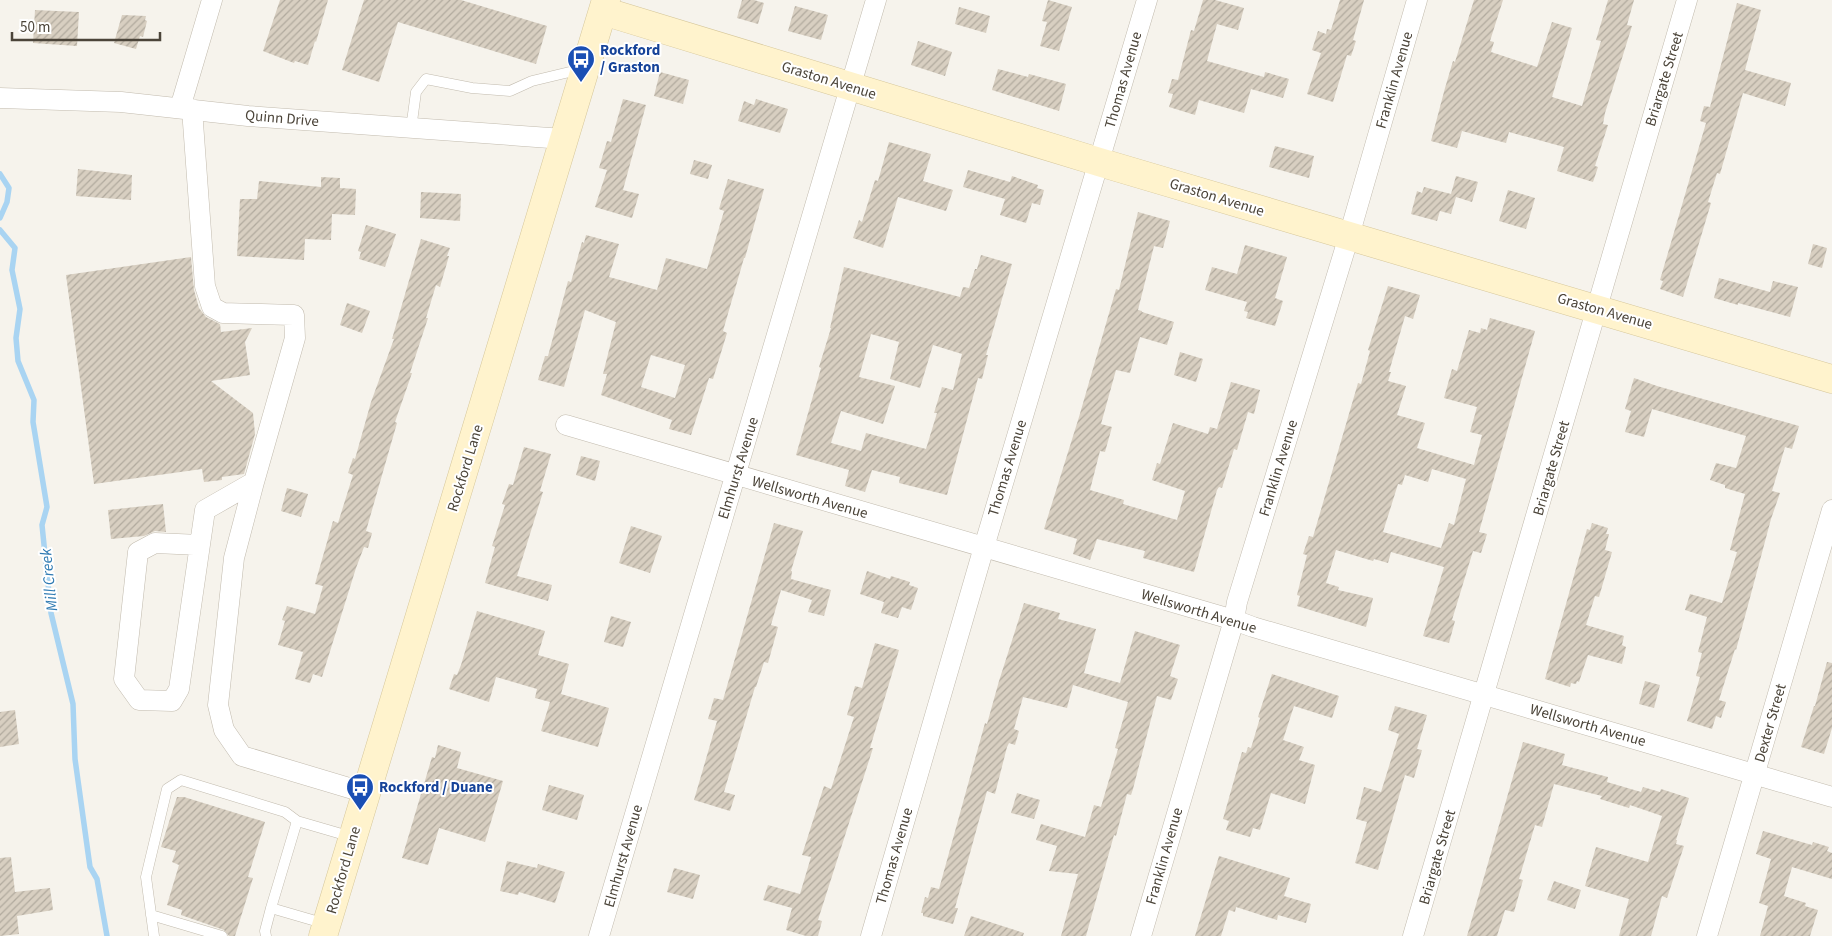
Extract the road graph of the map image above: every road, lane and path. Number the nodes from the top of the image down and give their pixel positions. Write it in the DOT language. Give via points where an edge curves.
graph roads {
  1 [pos="212,0"];
  2 [pos="876,0"];
  3 [pos="1147,0"];
  4 [pos="1417,0"];
  5 [pos="1687,0"];
  6 [pos="604,5"];
  7 [pos="586,68"];
  8 [pos="850,87"];
  9 [pos="0,98"];
  10 [pos="186,109"];
  11 [pos="411,129"];
  12 [pos="564,138"];
  13 [pos="1099,162"];
  14 [pos="1349,236"];
  15 [pos="1597,309"];
  16 [pos="1832,379"];
  17 [pos="566,425"];
  18 [pos="736,476"];
  19 [pos="254,482"];
  20 [pos="1832,510"];
  21 [pos="200,545"];
  22 [pos="984,547"];
  23 [pos="1234,620"];
  24 [pos="1483,694"];
  25 [pos="1754,774"];
  26 [pos="366,793"];
  27 [pos="1832,797"];
  28 [pos="297,821"];
  29 [pos="353,837"];
  30 [pos="271,908"];
  31 [pos="152,915"];
  32 [pos="325,930"];
  33 [pos="154,936"];
  34 [pos="222,936"];
  35 [pos="266,936"];
  36 [pos="599,936"];
  37 [pos="870,936"];
  38 [pos="1141,936"];
  39 [pos="1413,936"];
  40 [pos="1707,936"];
  1 -- 10 [label="street"];
  2 -- 8 [label="street, Elmhurst Avenue"];
  3 -- 13 [label="street, Thomas Avenue"];
  4 -- 14 [label="street, Franklin Avenue"];
  5 -- 15 [label="street, Briargate Street"];
  6 -- 7 [label="street, Rockford Lane"];
  6 -- 8 [label="street, Graston Avenue"];
  7 -- 11 [label="lane" via="510,91 472,88 426,78 416,92"];
  7 -- 12 [label="street, Rockford Lane"];
  8 -- 13 [label="street, Graston Avenue"];
  8 -- 18 [label="street, Elmhurst Avenue"];
  9 -- 10 [label="street, Quinn Drive" via="121,102"];
  10 -- 11 [label="street, Quinn Drive"];
  10 -- 19 [label="street" via="206,286 212,308 223,313 294,315 295,338"];
  11 -- 12 [label="street, Quinn Drive"];
  12 -- 26 [label="street, Rockford Lane"];
  13 -- 14 [label="street, Graston Avenue"];
  13 -- 22 [label="street, Thomas Avenue"];
  14 -- 15 [label="street, Graston Avenue"];
  14 -- 23 [label="street, Franklin Avenue"];
  15 -- 16 [label="street, Graston Avenue"];
  15 -- 24 [label="street, Briargate Street"];
  17 -- 18 [label="street, Wellsworth Avenue"];
  18 -- 22 [label="street, Wellsworth Avenue"];
  18 -- 36 [label="street, Elmhurst Avenue"];
  19 -- 21 [label="street" via="205,510"];
  19 -- 26 [label="street" via="234,558 218,705 224,730 242,756"];
  20 -- 25 [label="street, Dexter Street"];
  21 -- 21 [label="street" via="179,689 172,701 139,700 124,679 138,552 155,543"];
  22 -- 23 [label="street, Wellsworth Avenue"];
  22 -- 37 [label="street, Thomas Avenue"];
  23 -- 24 [label="street, Wellsworth Avenue"];
  23 -- 38 [label="street, Franklin Avenue"];
  24 -- 25 [label="street, Wellsworth Avenue"];
  24 -- 39 [label="street, Briargate Street"];
  25 -- 27 [label="street, Wellsworth Avenue"];
  25 -- 40 [label="street, Dexter Street"];
  26 -- 29 [label="street, Rockford Lane"];
  28 -- 29 [label="lane"];
  28 -- 30 [label="lane"];
  28 -- 31 [label="lane" via="285,812 181,780 167,789 146,877"];
  29 -- 32 [label="street, Rockford Lane"];
  30 -- 32 [label="lane"];
  30 -- 35 [label="lane"];
  31 -- 33 [label="lane"];
  31 -- 34 [label="lane"];
}
